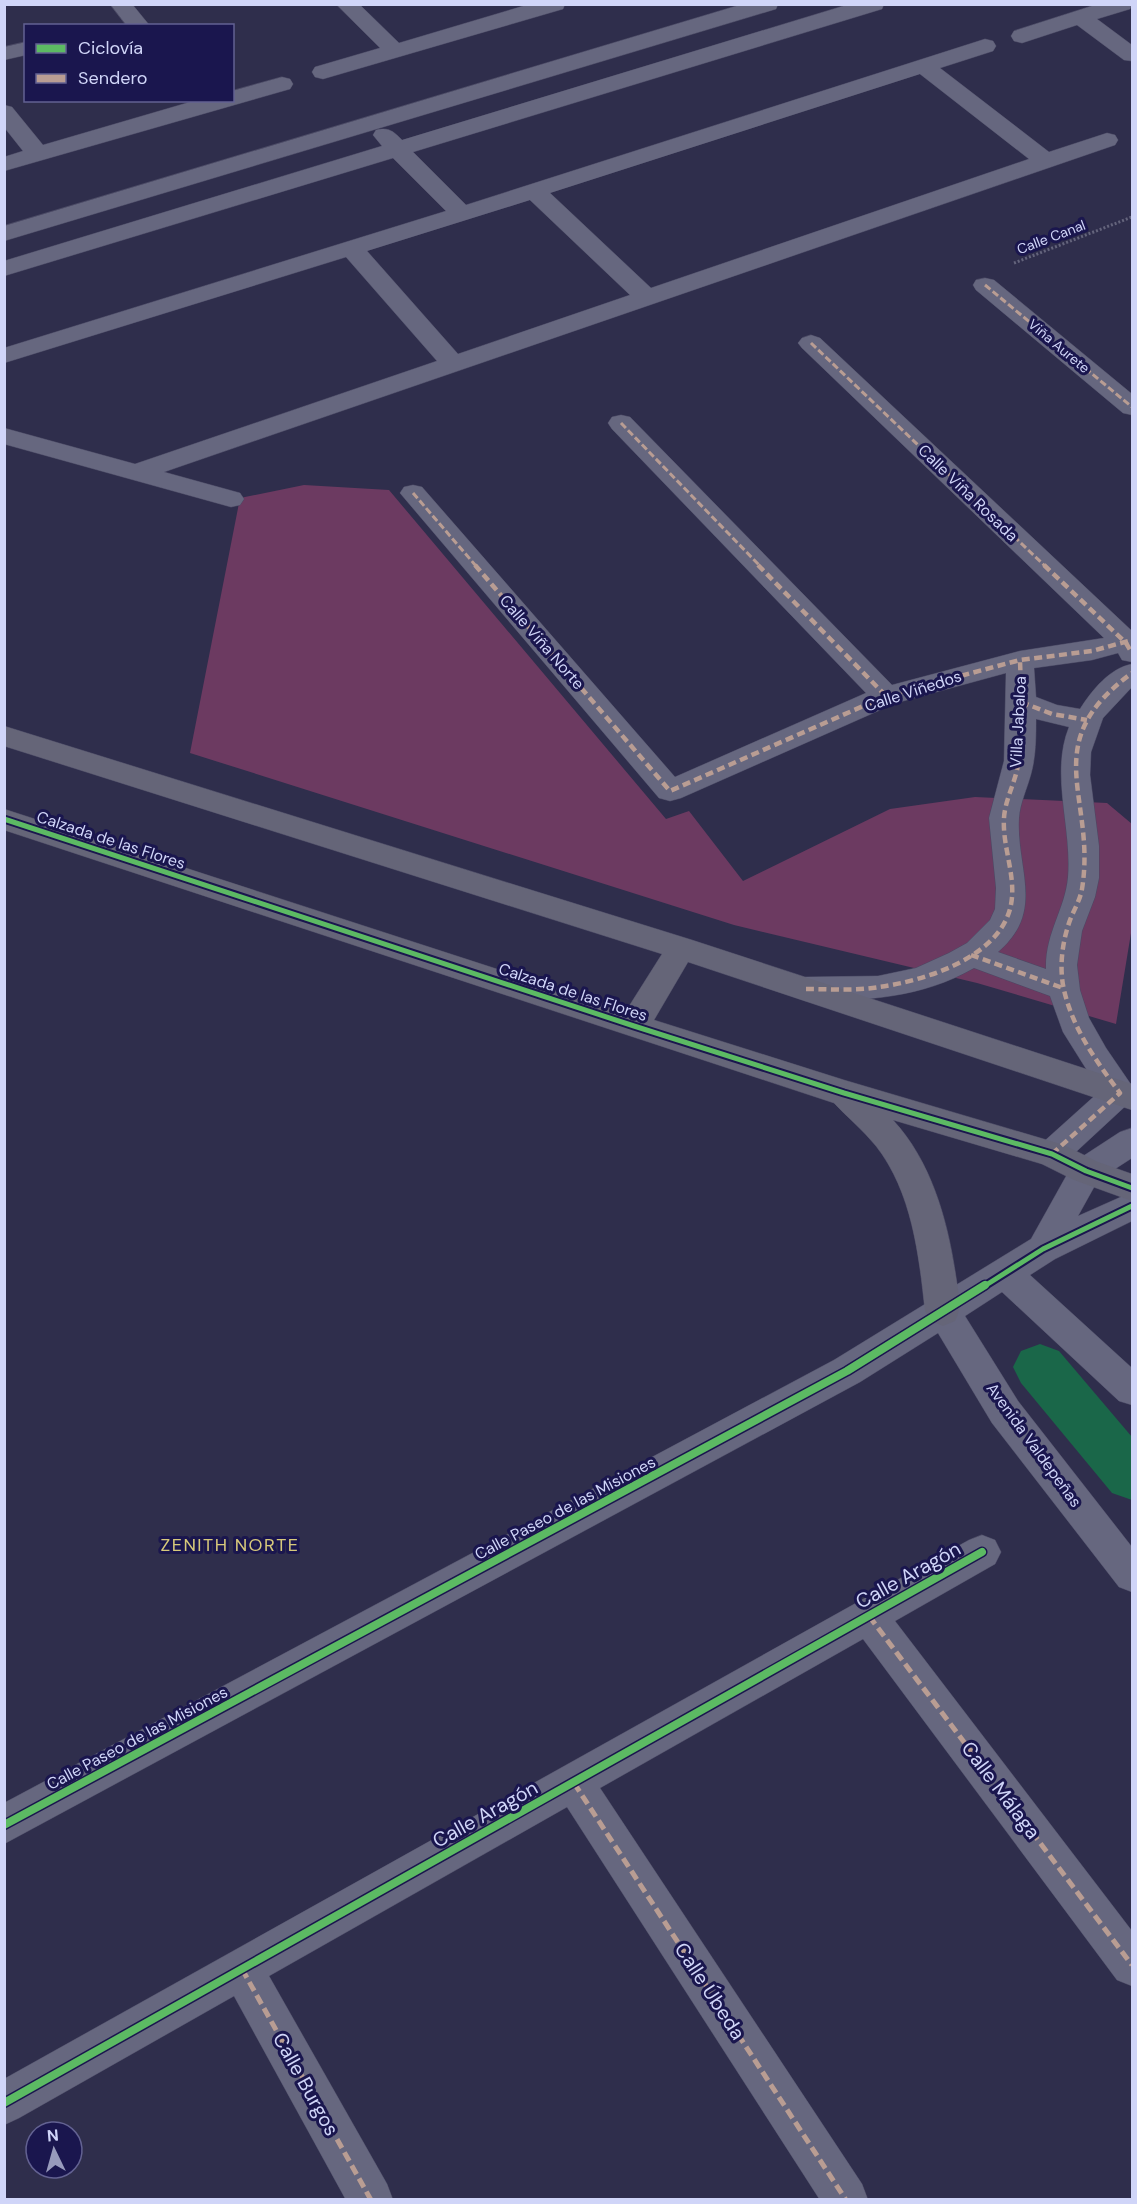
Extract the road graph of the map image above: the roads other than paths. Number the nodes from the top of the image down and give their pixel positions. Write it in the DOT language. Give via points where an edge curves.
graph roads {
  1 [pos="346,4"];
  2 [pos="555,4"];
  3 [pos="768,4"];
  4 [pos="797,4"];
  5 [pos="874,4"];
  6 [pos="1122,4"];
  7 [pos="131,16"];
  8 [pos="1081,18"];
  9 [pos="819,21"];
  10 [pos="112,24"];
  11 [pos="1022,36"];
  12 [pos="985,46"];
  13 [pos="24,49"];
  14 [pos="394,51"];
  15 [pos="4,54"];
  16 [pos="1132,55"];
  17 [pos="924,66"];
  18 [pos="323,72"];
  19 [pos="282,84"];
  20 [pos="234,97"];
  21 [pos="214,102"];
  22 [pos="4,112"];
  23 [pos="372,123"];
  24 [pos="1107,140"];
  25 [pos="398,149"];
  26 [pos="38,154"];
  27 [pos="1046,161"];
  28 [pos="4,164"];
  29 [pos="534,191"];
  30 [pos="462,214"];
  31 [pos="4,234"];
  32 [pos="351,248"];
  33 [pos="4,269"];
  34 [pos="985,285"];
  35 [pos="647,298"];
  36 [pos="811,343"];
  37 [pos="4,356"];
  38 [pos="453,364"];
  39 [pos="1132,407"];
  40 [pos="621,423"];
  41 [pos="4,436"];
  42 [pos="138,472"];
  43 [pos="413,493"];
  44 [pos="231,499"];
  45 [pos="1130,646"];
  46 [pos="1020,660"];
  47 [pos="1132,673"];
  48 [pos="886,696"];
  49 [pos="1021,702"];
  50 [pos="1087,720"];
  51 [pos="4,736"];
  52 [pos="670,791"];
  53 [pos="4,819"];
  54 [pos="681,948"];
  55 [pos="971,955"];
  56 [pos="1063,988"];
  57 [pos="806,989"];
  58 [pos="634,1026"];
  59 [pos="844,1093"];
  60 [pos="1126,1095"];
  61 [pos="1132,1141"];
  62 [pos="1052,1154"];
  63 [pos="1086,1171"];
  64 [pos="1132,1188"];
  65 [pos="1132,1206"];
  66 [pos="1043,1249"];
  67 [pos="1004,1273"];
  68 [pos="943,1311"];
  69 [pos="1132,1390"];
  70 [pos="982,1552"];
  71 [pos="1132,1575"];
  72 [pos="869,1616"];
  73 [pos="574,1783"];
  74 [pos="4,1825"];
  75 [pos="1132,1965"];
  76 [pos="242,1969"];
  77 [pos="4,2103"];
  78 [pos="371,2199"];
  79 [pos="846,2199"];
  1 -- 14 [label="street"];
  2 -- 14 [label="street"];
  3 -- 23 [label="street"];
  4 -- 9 [label="street"];
  5 -- 9 [label="street"];
  6 -- 8 [label="street"];
  7 -- 10 [label="street"];
  8 -- 11 [label="street"];
  8 -- 16 [label="street"];
  9 -- 25 [label="street"];
  12 -- 17 [label="street"];
  13 -- 15 [label="street"];
  14 -- 18 [label="street"];
  17 -- 27 [label="street"];
  17 -- 29 [label="street"];
  19 -- 20 [label="street"];
  21 -- 26 [label="street"];
  22 -- 26 [label="street"];
  23 -- 25 [label="street"];
  23 -- 31 [label="street"];
  24 -- 27 [label="street"];
  25 -- 30 [label="street"];
  25 -- 33 [label="street"];
  26 -- 28 [label="street"];
  27 -- 35 [label="street"];
  29 -- 30 [label="street"];
  29 -- 35 [label="street"];
  30 -- 32 [label="street"];
  32 -- 37 [label="street"];
  32 -- 38 [label="street"];
  34 -- 39 [label="street, Viña Aurete"];
  35 -- 38 [label="street"];
  36 -- 45 [label="street, Calle Viña Rosada"];
  38 -- 42 [label="street"];
  40 -- 48 [label="street"];
  41 -- 42 [label="street"];
  42 -- 44 [label="street"];
  43 -- 52 [label="street, Calle Viña Norte"];
  45 -- 46 [label="street, Calle Viñedos"];
  46 -- 48 [label="street, Calle Viñedos"];
  46 -- 49 [label="street, Villa Jabaloa"];
  47 -- 50 [label="street" via="1105,695"];
  48 -- 52 [label="street, Calle Viñedos"];
  49 -- 50 [label="street" via="1052,714"];
  49 -- 55 [label="street, Villa Jabaloa" via="1019,762 1005,815 1004,842 1012,885 1010,910 1000,930"];
  50 -- 56 [label="street" via="1074,765 1083,828 1082,890 1068,925 1061,958"];
  51 -- 54 [label="street"];
  53 -- 58 [label="street, Calzada de las Flores"];
  54 -- 57 [label="street"];
  54 -- 58 [label="street"];
  55 -- 56 [label="street"];
  55 -- 57 [label="street, Villa Jabaloa" via="916,980 886,987"];
  56 -- 60 [label="street" via="1074,1023 1092,1056"];
  57 -- 60 [label="street"];
  58 -- 59 [label="street, Calzada de las Flores"];
  59 -- 62 [label="street, Calzada de las Flores"];
  59 -- 68 [label="street" via="887,1137 913,1178 936,1250"];
  60 -- 62 [label="street"];
  61 -- 63 [label="street"];
  62 -- 63 [label="street, Calzada de las Flores"];
  63 -- 64 [label="street, Calzada de las Flores"];
  63 -- 66 [label="street, Calle Paseo de las Misiones"];
  65 -- 66 [label="street, Calle Paseo de las Misiones"];
  66 -- 67 [label="street, Calle Paseo de las Misiones"];
  67 -- 68 [label="street, Calle Paseo de las Misiones"];
  67 -- 69 [label="street"];
  68 -- 71 [label="street, Avenida Valdepeñas" via="1005,1412"];
  68 -- 74 [label="street, Calle Paseo de las Misiones" via="847,1371"];
  70 -- 72 [label="street, Calle Aragón"];
  72 -- 73 [label="street, Calle Aragón"];
  72 -- 75 [label="street, Calle Málaga"];
  73 -- 76 [label="street, Calle Aragón"];
  73 -- 79 [label="street, Calle Úbeda"];
  76 -- 77 [label="street, Calle Aragón"];
  76 -- 78 [label="street, Calle Burgos"];
}
